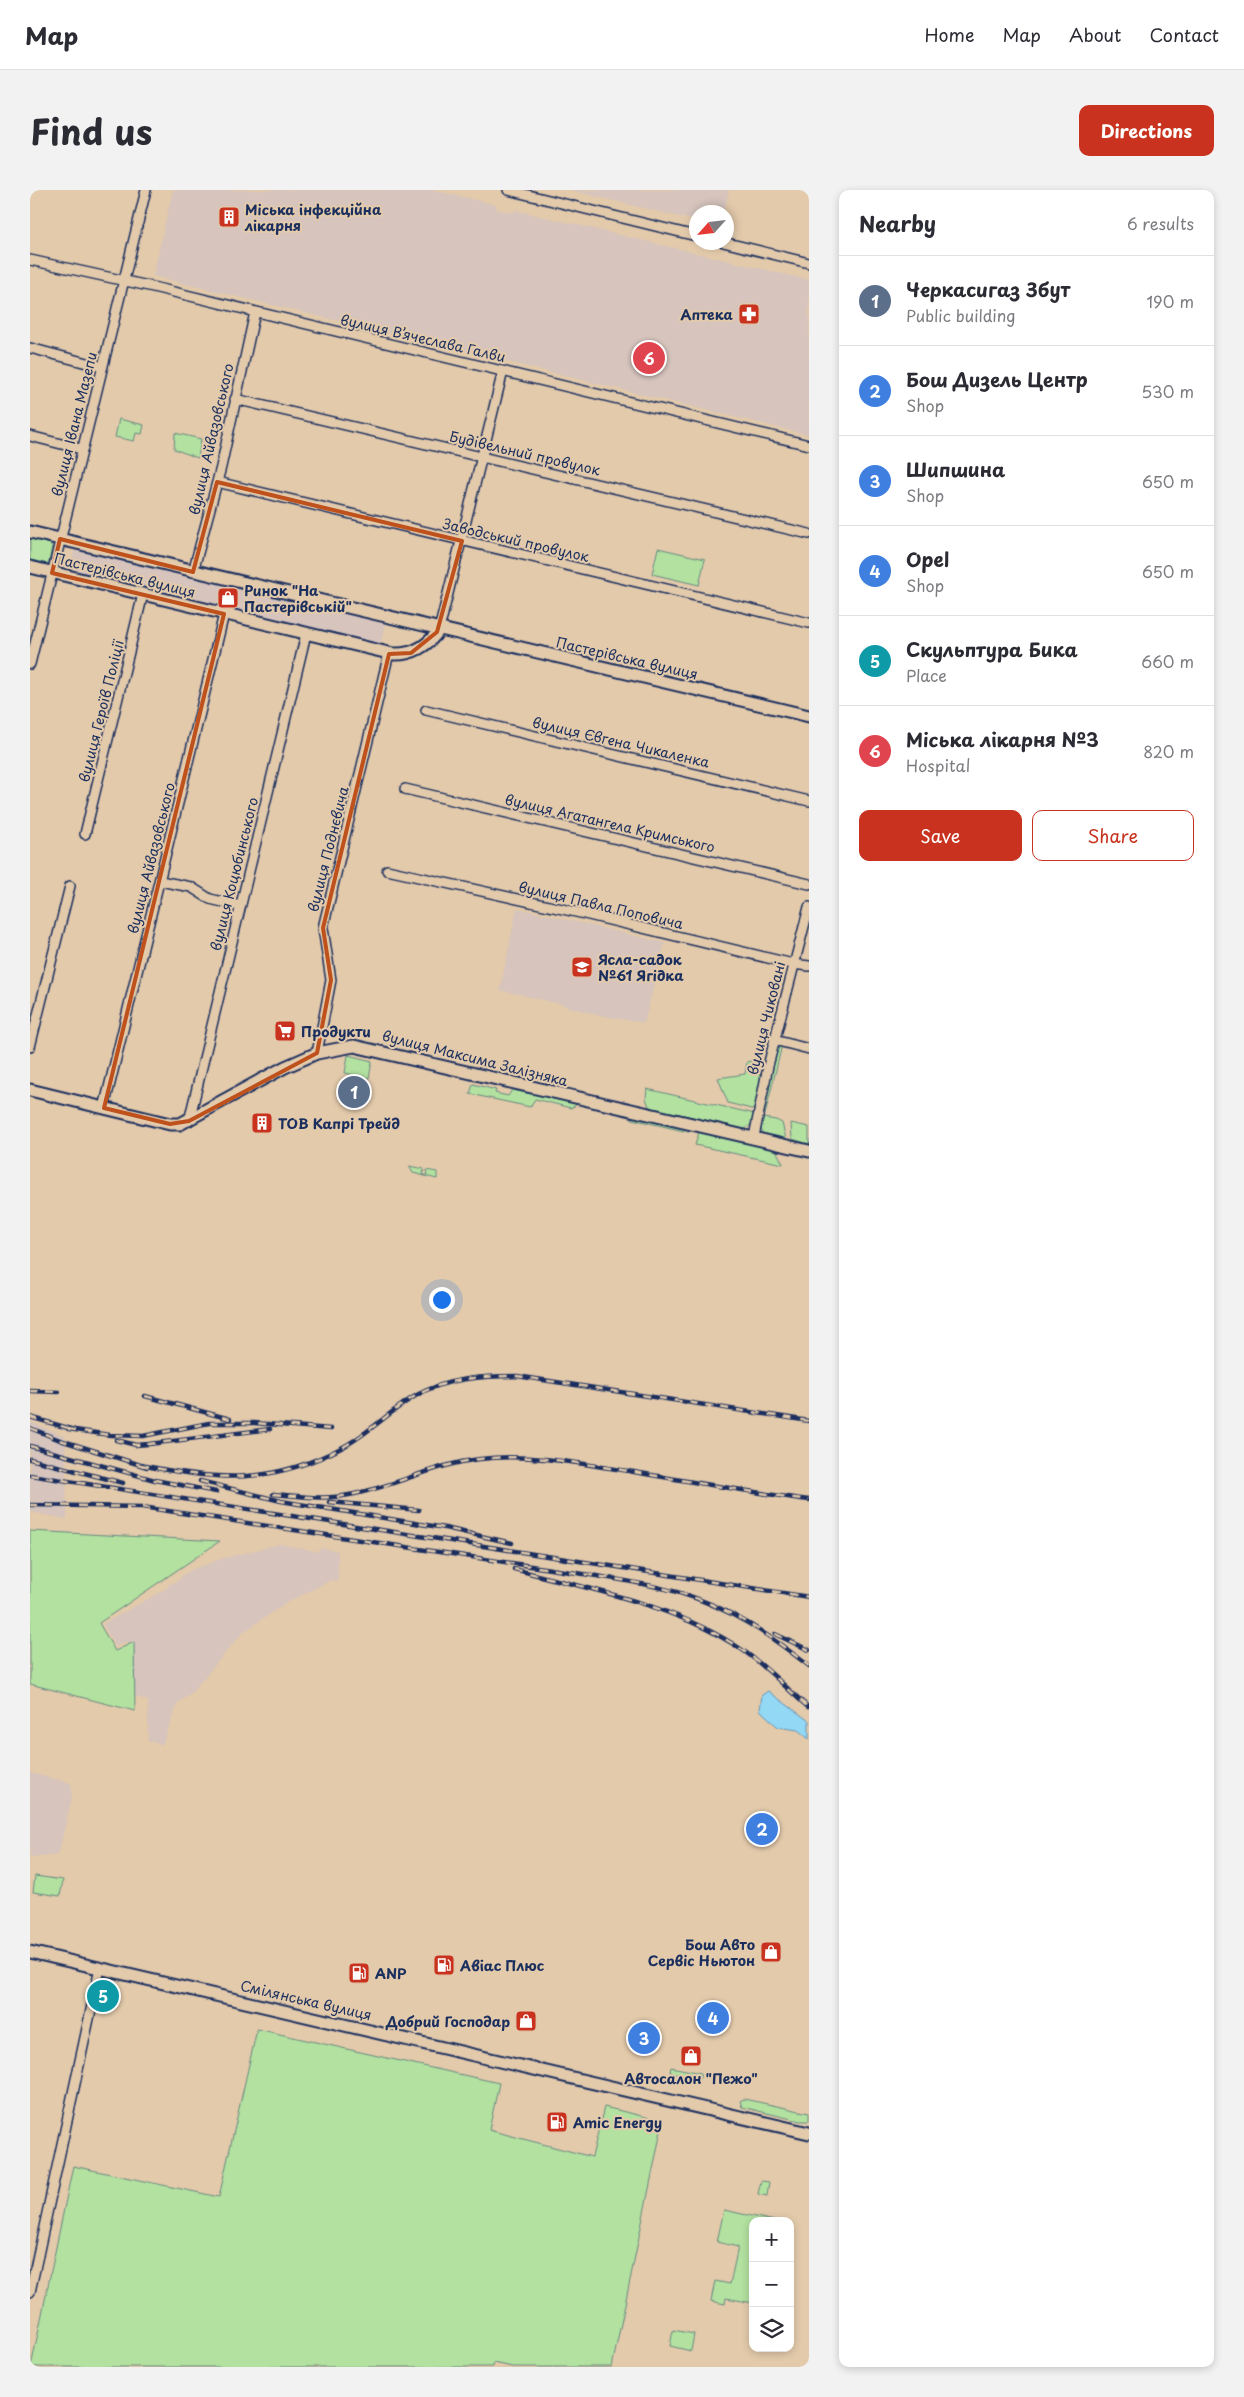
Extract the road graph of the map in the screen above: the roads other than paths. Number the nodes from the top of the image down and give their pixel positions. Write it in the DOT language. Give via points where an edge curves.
graph roads {
  1 [pos="146,190"];
  2 [pos="508,190"];
  3 [pos="689,234"];
  4 [pos="734,245"];
  5 [pos="30,260"];
  6 [pos="809,263"];
  7 [pos="123,282"];
  8 [pos="255,312"];
  9 [pos="30,348"];
  10 [pos="102,367"];
  11 [pos="503,371"];
  12 [pos="235,399"];
  13 [pos="30,436"];
  14 [pos="809,445"];
  15 [pos="81,449"];
  16 [pos="482,457"];
  17 [pos="217,482"];
  18 [pos="30,532"];
  19 [pos="809,534"];
  20 [pos="60,539"];
  21 [pos="462,542"];
  22 [pos="30,567"];
  23 [pos="193,572"];
  24 [pos="52,573"];
  25 [pos="143,594"];
  26 [pos="224,614"];
  27 [pos="809,623"];
  28 [pos="439,630"];
  29 [pos="306,634"];
  30 [pos="389,653"];
  31 [pos="30,664"];
  32 [pos="426,710"];
  33 [pos="809,716"];
  34 [pos="405,789"];
  35 [pos="809,801"];
  36 [pos="85,834"];
  37 [pos="387,870"];
  38 [pos="160,881"];
  39 [pos="809,884"];
  40 [pos="70,886"];
  41 [pos="240,906"];
  42 [pos="809,907"];
  43 [pos="793,964"];
  44 [pos="809,966"];
  45 [pos="774,1040"];
  46 [pos="30,1047"];
  47 [pos="809,1049"];
  48 [pos="317,1053"];
  49 [pos="30,1090"];
  50 [pos="104,1108"];
  51 [pos="189,1120"];
  52 [pos="754,1137"];
  53 [pos="809,1151"];
  54 [pos="30,1952"];
  55 [pos="100,1968"];
  56 [pos="809,2133"];
  57 [pos="30,2292"];
  1 -- 7 [label="street, вулиця Івана Мазепи"];
  2 -- 3 [label="street"];
  4 -- 6 [label="street"];
  5 -- 7 [label="street, вулиця Вʼячеслава Галви"];
  7 -- 8 [label="street, вулиця Вʼячеслава Галви"];
  7 -- 10 [label="street, вулиця Івана Мазепи"];
  8 -- 11 [label="street, вулиця Вʼячеслава Галви"];
  8 -- 12 [label="street, вулиця Айвазовського"];
  9 -- 10 [label="street"];
  10 -- 15 [label="street, вулиця Івана Мазепи"];
  11 -- 14 [label="street, вулиця Вʼячеслава Галви"];
  11 -- 16 [label="street"];
  12 -- 16 [label="street, Будівельний провулок"];
  12 -- 17 [label="street, вулиця Айвазовського"];
  13 -- 15 [label="street"];
  15 -- 20 [label="street, вулиця Івана Мазепи"];
  16 -- 19 [label="street, Будівельний провулок"];
  16 -- 21 [label="street"];
  17 -- 21 [label="street, Заводський провулок"];
  17 -- 23 [label="street, вулиця Айвазовського"];
  18 -- 20 [label="main road, Пастерівська вулиця"];
  20 -- 23 [label="main road, Пастерівська вулиця"];
  20 -- 24 [label="street, вулиця Івана Мазепи"];
  21 -- 27 [label="street, Заводський провулок"];
  21 -- 28 [label="street"];
  22 -- 24 [label="main road, Пастерівська вулиця"];
  23 -- 28 [label="main road, Пастерівська вулиця"];
  24 -- 25 [label="main road, Пастерівська вулиця"];
  24 -- 31 [label="street, вулиця Івана Мазепи"];
  25 -- 26 [label="main road, Пастерівська вулиця"];
  25 -- 36 [label="street, вулиця Героїв Поліції"];
  26 -- 29 [label="main road, Пастерівська вулиця"];
  26 -- 38 [label="street, вулиця Айвазовського"];
  28 -- 30 [label="main road, Пастерівська вулиця" via="411,653"];
  28 -- 33 [label="main road, Пастерівська вулиця"];
  29 -- 30 [label="main road, Пастерівська вулиця"];
  29 -- 41 [label="street, вулиця Коцюбинського"];
  30 -- 48 [label="street, вулиця Поднєвича" via="323,928 331,980"];
  32 -- 35 [label="street, вулиця Євгена Чикаленка"];
  34 -- 39 [label="street, вулиця Агатангела Кримського"];
  37 -- 43 [label="street, вулиця Павла Поповича"];
  38 -- 41 [label="street" via="191,887 210,899"];
  38 -- 50 [label="street, вулиця Айвазовського"];
  40 -- 46 [label="street"];
  41 -- 51 [label="street, вулиця Коцюбинського"];
  42 -- 43 [label="street, вулиця Чиковані"];
  43 -- 44 [label="street, вулиця Павла Поповича"];
  43 -- 45 [label="street, вулиця Чиковані"];
  45 -- 47 [label="street"];
  45 -- 52 [label="street, вулиця Чиковані"];
  48 -- 51 [label="main road, вулиця Максима Залізняка"];
  48 -- 52 [label="main road, вулиця Максима Залізняка" via="354,1046 378,1050"];
  49 -- 50 [label="main road, вулиця Максима Залізняка"];
  50 -- 51 [label="main road, вулиця Максима Залізняка" via="170,1124"];
  52 -- 53 [label="main road, вулиця Максима Залізняка"];
  54 -- 55 [label="main road, Смілянська вулиця"];
  55 -- 56 [label="main road, Смілянська вулиця"];
  55 -- 57 [label="street"];
}
